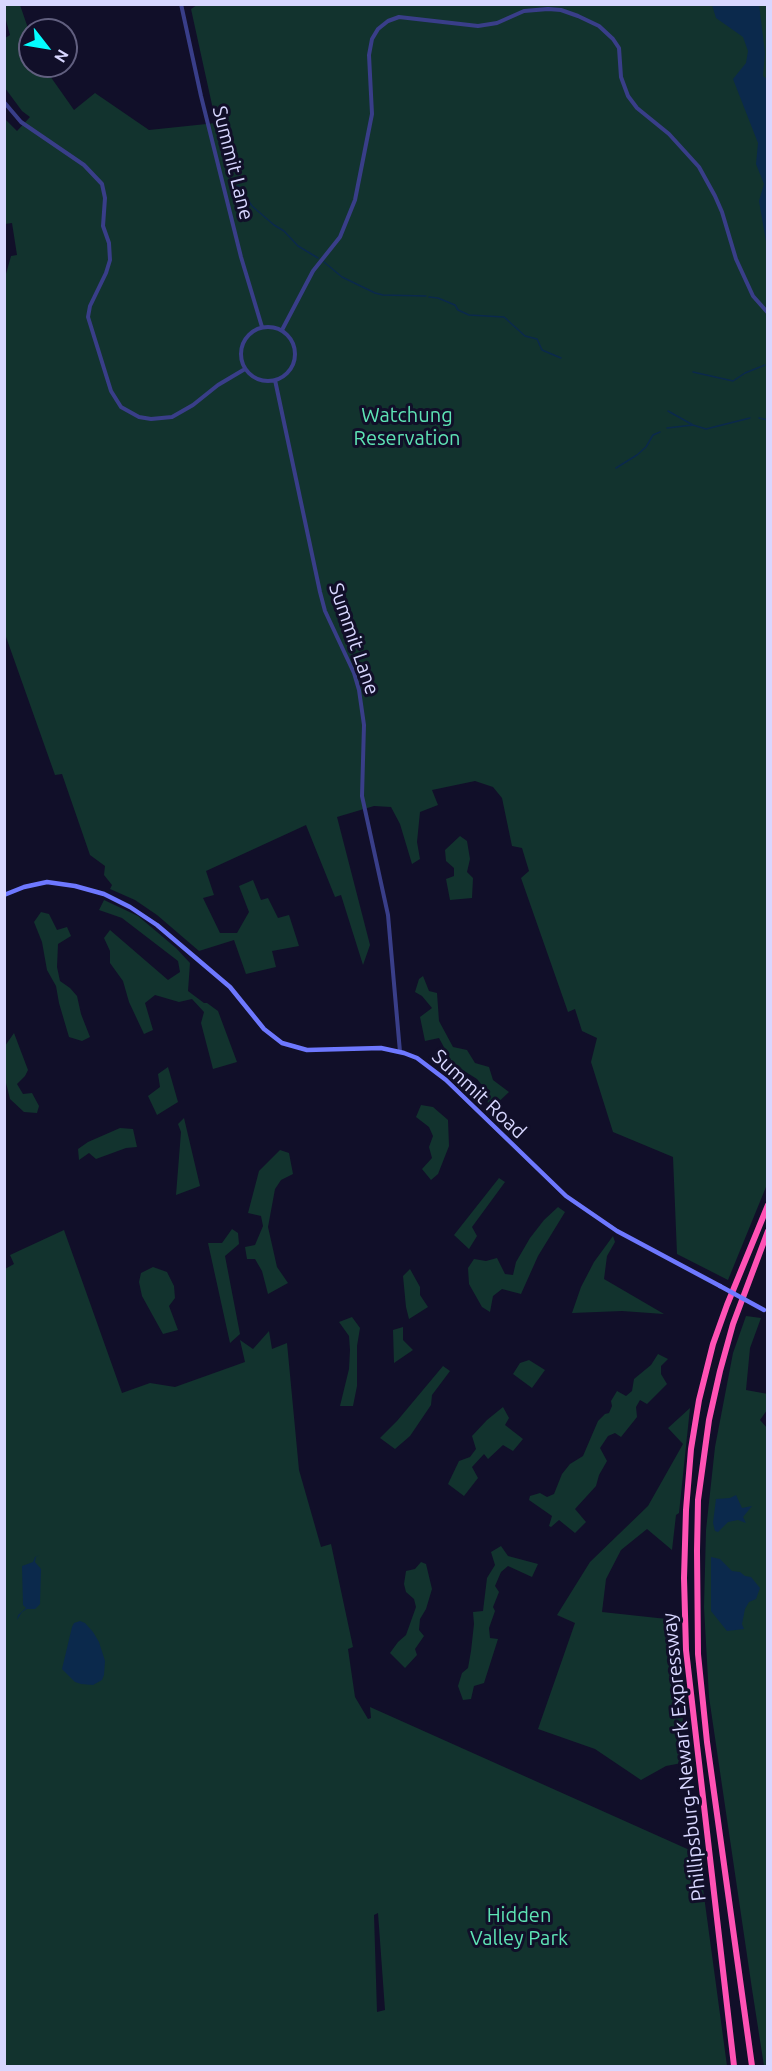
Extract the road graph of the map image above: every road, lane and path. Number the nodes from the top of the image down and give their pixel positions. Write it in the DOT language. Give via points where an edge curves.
graph roads {
  1 [pos="181,4"];
  2 [pos="4,102"];
  3 [pos="768,313"];
  4 [pos="262,327"];
  5 [pos="282,330"];
  6 [pos="245,369"];
  7 [pos="275,380"];
  8 [pos="4,896"];
  9 [pos="400,1052"];
  10 [pos="768,1205"];
  11 [pos="768,1231"];
  12 [pos="766,1311"];
  13 [pos="734,2067"];
  14 [pos="752,2067"];
  1 -- 4 [label="street, Summit Lane" via="241,257"];
  2 -- 6 [label="street" via="27,127 89,169 104,189 103,226 110,243 110,260 88,317 111,391 121,407 148,419 172,417"];
  3 -- 5 [label="street" via="756,301 736,259 722,212 699,167 628,96 621,77 619,48 613,39 578,16 548,9 524,11 497,23 477,26 399,17 378,29 369,55 372,114 355,200 340,237 313,272"];
  4 -- 5 [label="street"];
  4 -- 6 [label="street" via="243,343"];
  5 -- 7 [label="street" via="294,343 295,362 291,370"];
  6 -- 7 [label="street" via="258,379"];
  7 -- 9 [label="street, Summit Lane" via="320,592 359,690 364,726 362,796 388,915"];
  8 -- 9 [label="main road, Summit Road" via="47,882 104,894 157,925 230,987 264,1029 282,1043 307,1050 381,1048"];
  9 -- 12 [label="main road, Summit Road, bridge" via="436,1071 566,1196 617,1231"];
  10 -- 13 [label="highway, Phillipsburg-Newark Expressway" via="714,1344 699,1400 686,1510 686,1650"];
  11 -- 14 [label="highway, Phillipsburg-Newark Expressway" via="720,1371 698,1500 696,1551 698,1654 705,1731"];
}
